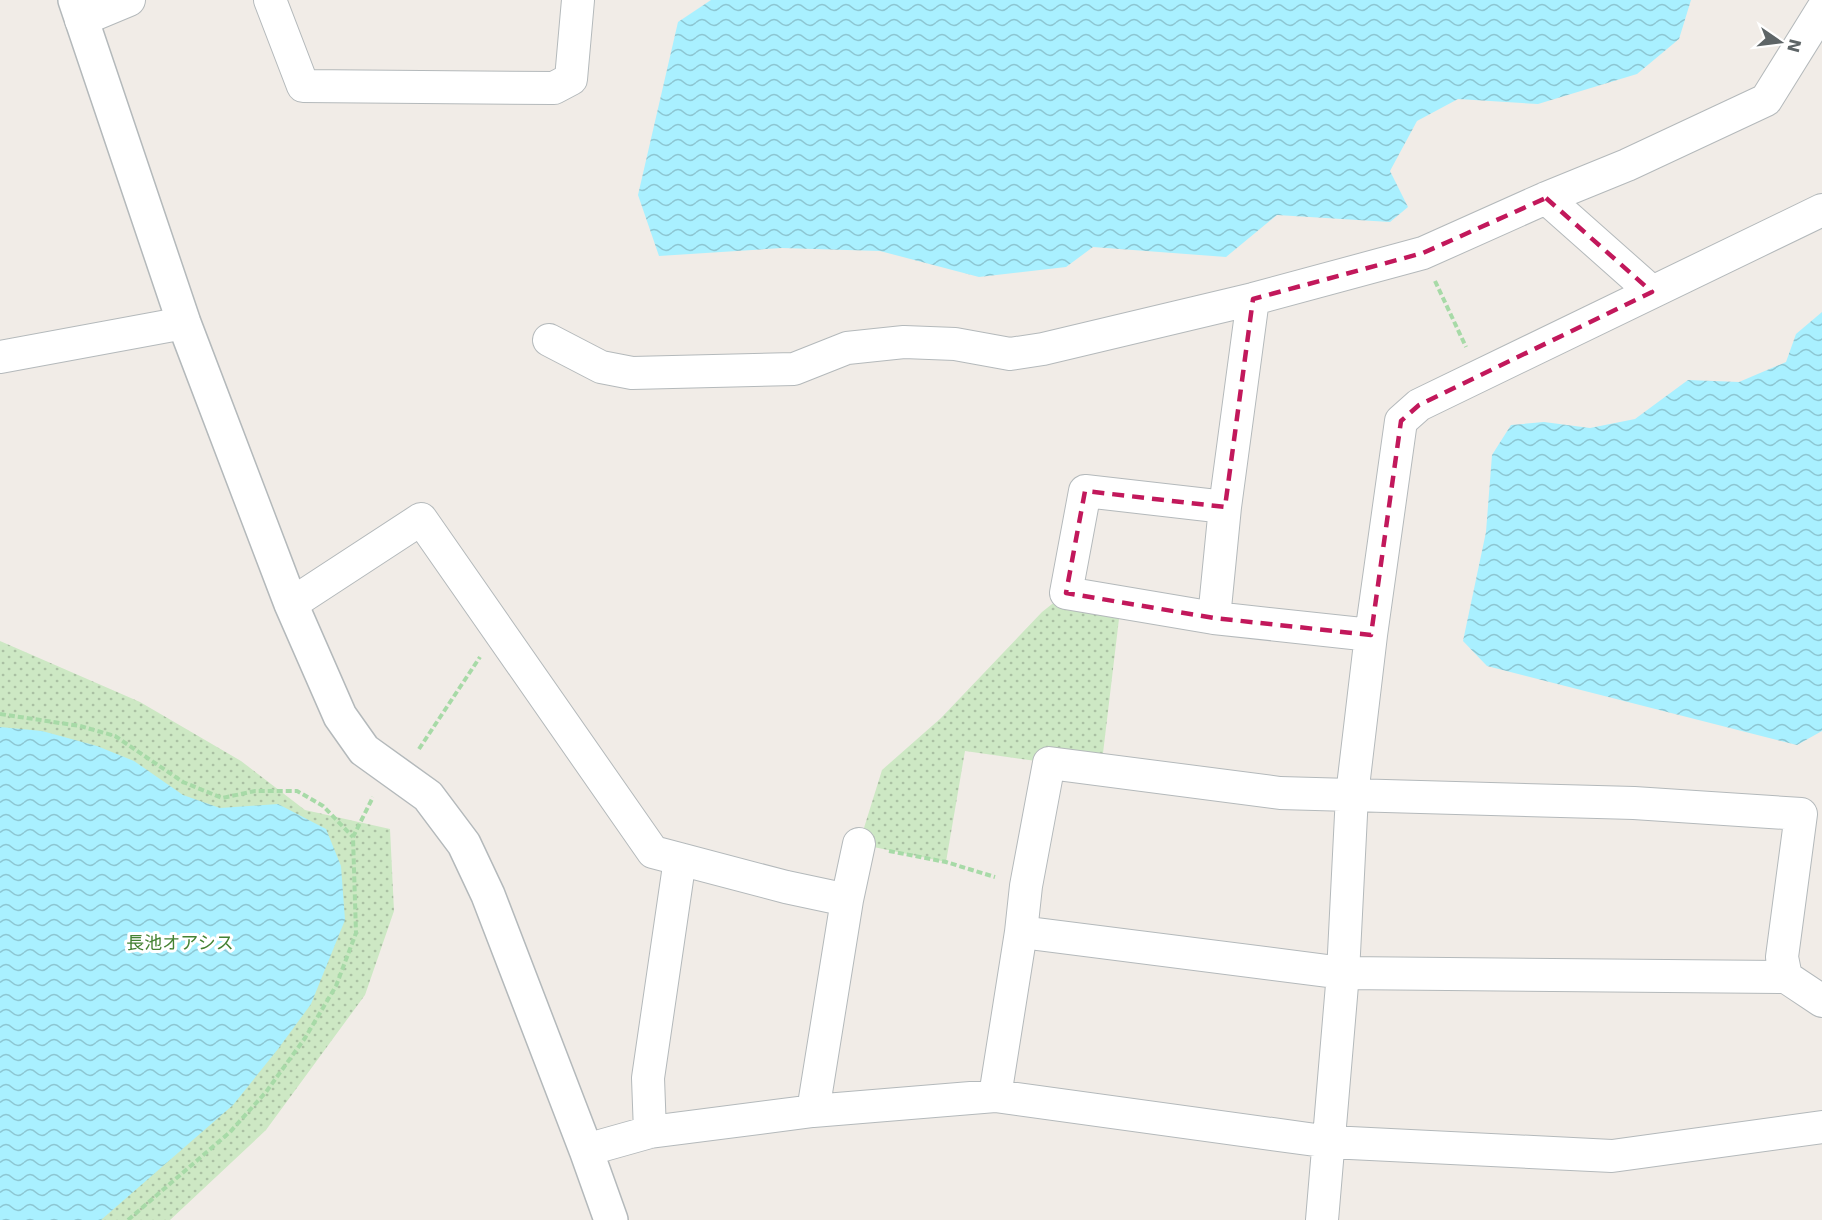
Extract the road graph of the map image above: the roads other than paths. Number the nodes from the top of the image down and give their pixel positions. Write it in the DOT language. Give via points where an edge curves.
graph roads {
  1 [pos="129,0"];
  2 [pos="270,0"];
  3 [pos="578,0"];
  4 [pos="78,10"];
  5 [pos="1822,10"];
  6 [pos="1546,198"];
  7 [pos="1822,210"];
  8 [pos="1652,292"];
  9 [pos="1252,299"];
  10 [pos="184,323"];
  11 [pos="549,340"];
  12 [pos="0,357"];
  13 [pos="1225,507"];
  14 [pos="291,604"];
  15 [pos="1214,618"];
  16 [pos="1371,635"];
  17 [pos="1352,795"];
  18 [pos="859,844"];
  19 [pos="680,859"];
  20 [pos="847,900"];
  21 [pos="1021,932"];
  22 [pos="1342,973"];
  23 [pos="1786,977"];
  24 [pos="1822,1001"];
  25 [pos="995,1096"];
  26 [pos="813,1111"];
  27 [pos="1822,1127"];
  28 [pos="650,1132"];
  29 [pos="1330,1142"];
  30 [pos="586,1150"];
  31 [pos="611,1220"];
  32 [pos="1322,1220"];
  1 -- 4 [label="street"];
  2 -- 3 [label="street" via="303,86 542,88 554,88 571,79"];
  4 -- 10 [label="street"];
  5 -- 6 [label="street" via="1766,100"];
  6 -- 8 [label="street"];
  6 -- 9 [label="street" via="1423,253"];
  7 -- 8 [label="street"];
  8 -- 16 [label="street" via="1419,405 1401,421"];
  9 -- 11 [label="street" via="1043,349 1010,354 955,344 904,342 847,348 794,369 632,373 601,367"];
  9 -- 13 [label="street"];
  10 -- 12 [label="street"];
  10 -- 14 [label="street"];
  13 -- 15 [label="street"];
  13 -- 15 [label="street" via="1085,491 1066,593"];
  14 -- 19 [label="street" via="421,519 653,852"];
  14 -- 30 [label="street" via="340,716 364,750 428,796 464,844 488,895"];
  15 -- 16 [label="street"];
  16 -- 17 [label="street"];
  17 -- 21 [label="street" via="1280,793 1049,763"];
  17 -- 22 [label="street"];
  17 -- 23 [label="street" via="1634,803 1801,814 1782,957"];
  18 -- 20 [label="street"];
  19 -- 20 [label="street"];
  19 -- 28 [label="street" via="648,1078"];
  20 -- 26 [label="street"];
  21 -- 22 [label="street"];
  21 -- 25 [label="street"];
  22 -- 23 [label="street"];
  22 -- 29 [label="street"];
  23 -- 24 [label="street"];
  25 -- 26 [label="street"];
  25 -- 29 [label="street"];
  26 -- 28 [label="street"];
  27 -- 29 [label="street" via="1612,1156"];
  28 -- 30 [label="street"];
  29 -- 32 [label="street"];
  30 -- 31 [label="street"];
}
